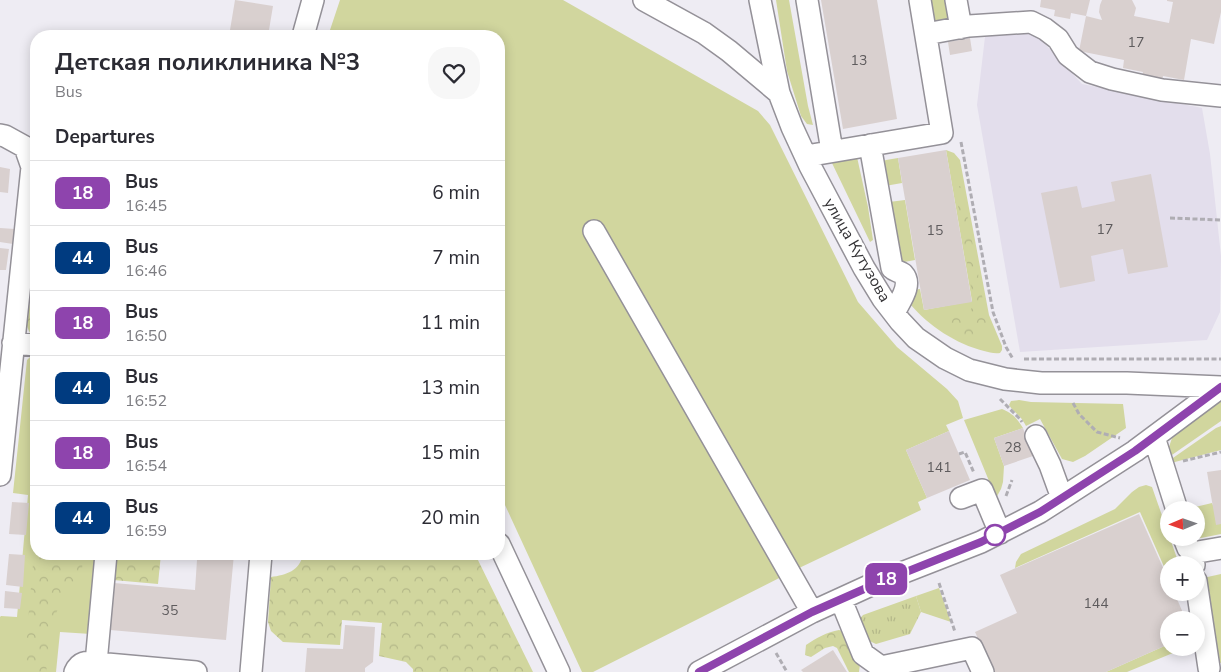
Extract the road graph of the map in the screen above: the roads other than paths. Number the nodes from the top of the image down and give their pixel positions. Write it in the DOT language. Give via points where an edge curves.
graph roads {
  1 [pos="313,0"];
  2 [pos="644,0"];
  3 [pos="760,0"];
  4 [pos="807,0"];
  5 [pos="920,0"];
  6 [pos="956,0"];
  7 [pos="961,28"];
  8 [pos="305,30"];
  9 [pos="926,34"];
  10 [pos="779,93"];
  11 [pos="1221,96"];
  12 [pos="0,135"];
  13 [pos="870,145"];
  14 [pos="832,151"];
  15 [pos="806,156"];
  16 [pos="30,161"];
  17 [pos="30,186"];
  18 [pos="594,231"];
  19 [pos="894,313"];
  20 [pos="13,343"];
  21 [pos="30,344"];
  22 [pos="1221,387"];
  23 [pos="1036,436"];
  24 [pos="1154,437"];
  25 [pos="0,474"];
  26 [pos="961,498"];
  27 [pos="1062,498"];
  28 [pos="1174,501"];
  29 [pos="1000,533"];
  30 [pos="1221,548"];
  31 [pos="1190,552"];
  32 [pos="505,558"];
  33 [pos="105,560"];
  34 [pos="260,560"];
  35 [pos="841,600"];
  36 [pos="1199,601"];
  37 [pos="812,612"];
  38 [pos="96,663"];
  39 [pos="882,669"];
  40 [pos="1209,671"];
  41 [pos="76,672"];
  42 [pos="196,672"];
  43 [pos="251,672"];
  44 [pos="560,672"];
  45 [pos="699,672"];
  46 [pos="983,672"];
  1 -- 8 [label="street"];
  2 -- 10 [label="street" via="723,46"];
  3 -- 10 [label="street, улица Кутузова"];
  4 -- 14 [label="street"];
  5 -- 9 [label="street"];
  6 -- 7 [label="street"];
  7 -- 9 [label="street"];
  7 -- 11 [label="street" via="1031,22 1058,39 1068,55 1090,72 1162,90"];
  9 -- 13 [label="street" via="942,133"];
  10 -- 15 [label="street, улица Кутузова"];
  12 -- 16 [label="street" via="25,147"];
  13 -- 14 [label="street"];
  13 -- 19 [label="street" via="892,268 907,281"];
  14 -- 15 [label="street"];
  15 -- 19 [label="street, улица Кутузова" via="864,268"];
  17 -- 20 [label="street"];
  18 -- 37 [label="street"];
  19 -- 22 [label="street, улица Кутузова" via="916,338 946,358 969,370 1006,379 1041,383"];
  20 -- 21 [label="street"];
  20 -- 25 [label="street"];
  22 -- 24 [label="street"];
  23 -- 27 [label="street"];
  24 -- 27 [label="street"];
  24 -- 28 [label="street"];
  26 -- 29 [label="street" via="982,490"];
  27 -- 29 [label="street"];
  29 -- 35 [label="street"];
  30 -- 31 [label="street"];
  32 -- 44 [label="street"];
  33 -- 38 [label="street"];
  34 -- 43 [label="street"];
  35 -- 37 [label="street"];
  35 -- 39 [label="street" via="863,654"];
  36 -- 40 [label="street"];
  37 -- 45 [label="street"];
  38 -- 41 [label="street" via="84,662"];
  38 -- 42 [label="street"];
  39 -- 46 [label="street" via="972,648"];
}
